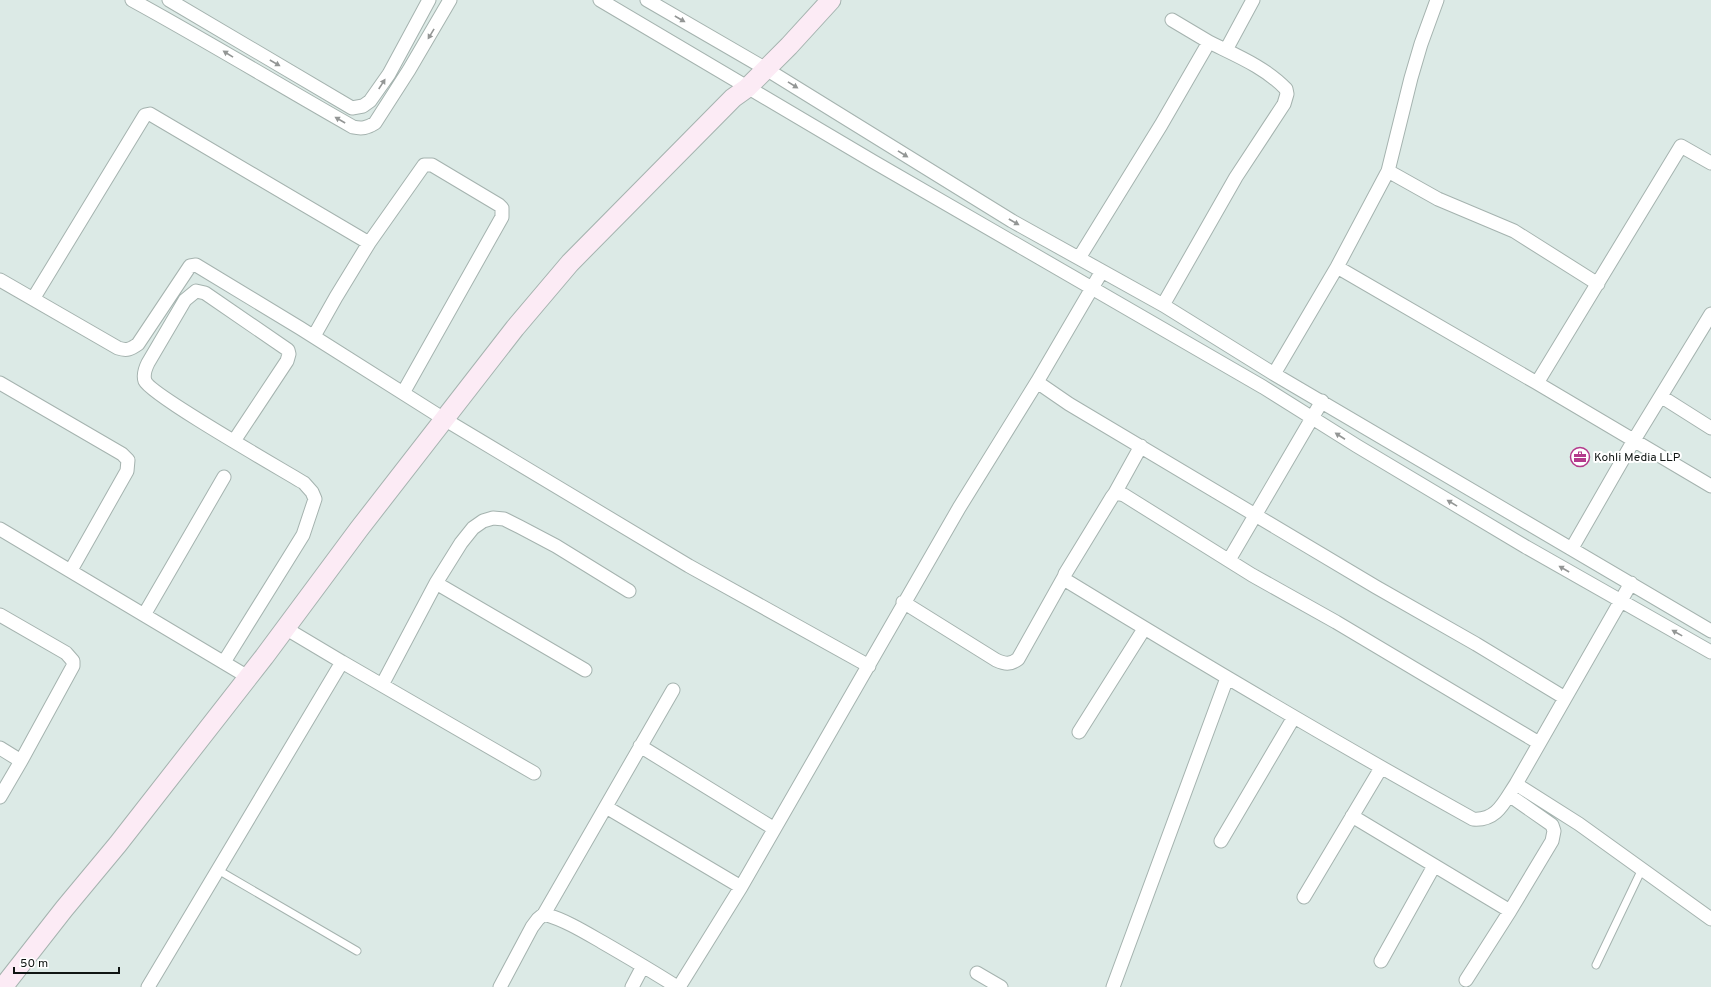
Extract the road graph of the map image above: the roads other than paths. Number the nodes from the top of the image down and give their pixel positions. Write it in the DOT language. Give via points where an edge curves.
graph roads {
  1 [pos="132,0"];
  2 [pos="169,0"];
  3 [pos="429,0"];
  4 [pos="450,0"];
  5 [pos="600,0"];
  6 [pos="646,0"];
  7 [pos="831,0"];
  8 [pos="1253,0"];
  9 [pos="1437,0"];
  10 [pos="1172,20"];
  11 [pos="1209,42"];
  12 [pos="1226,50"];
  13 [pos="766,69"];
  14 [pos="746,88"];
  15 [pos="363,106"];
  16 [pos="367,128"];
  17 [pos="1711,163"];
  18 [pos="1388,171"];
  19 [pos="369,243"];
  20 [pos="1079,258"];
  21 [pos="1337,267"];
  22 [pos="1102,271"];
  23 [pos="0,280"];
  24 [pos="1598,284"];
  25 [pos="1092,288"];
  26 [pos="33,299"];
  27 [pos="1163,305"];
  28 [pos="1711,314"];
  29 [pos="314,336"];
  30 [pos="1274,374"];
  31 [pos="1037,382"];
  32 [pos="0,383"];
  33 [pos="1537,383"];
  34 [pos="403,393"];
  35 [pos="1662,398"];
  36 [pos="1322,401"];
  37 [pos="1312,418"];
  38 [pos="444,419"];
  39 [pos="1711,428"];
  40 [pos="1634,440"];
  41 [pos="234,441"];
  42 [pos="1141,446"];
  43 [pos="224,478"];
  44 [pos="1711,486"];
  45 [pos="1115,493"];
  46 [pos="1255,514"];
  47 [pos="0,529"];
  48 [pos="1572,548"];
  49 [pos="1229,560"];
  50 [pos="71,570"];
  51 [pos="1064,577"];
  52 [pos="436,583"];
  53 [pos="1631,583"];
  54 [pos="628,591"];
  55 [pos="1620,600"];
  56 [pos="903,602"];
  57 [pos="0,615"];
  58 [pos="144,615"];
  59 [pos="285,628"];
  60 [pos="1144,629"];
  61 [pos="1711,631"];
  62 [pos="1711,652"];
  63 [pos="224,662"];
  64 [pos="342,662"];
  65 [pos="868,666"];
  66 [pos="585,670"];
  67 [pos="248,677"];
  68 [pos="1227,678"];
  69 [pos="382,685"];
  70 [pos="673,690"];
  71 [pos="1564,698"];
  72 [pos="1294,717"];
  73 [pos="1079,732"];
  74 [pos="1538,743"];
  75 [pos="640,746"];
  76 [pos="0,748"];
  77 [pos="21,760"];
  78 [pos="1381,768"];
  79 [pos="534,773"];
  80 [pos="1516,784"];
  81 [pos="1509,795"];
  82 [pos="0,797"];
  83 [pos="606,807"];
  84 [pos="1352,816"];
  85 [pos="773,828"];
  86 [pos="1221,841"];
  87 [pos="1434,866"];
  88 [pos="1642,869"];
  89 [pos="218,870"];
  90 [pos="741,887"];
  91 [pos="1304,897"];
  92 [pos="1510,911"];
  93 [pos="544,914"];
  94 [pos="1711,919"];
  95 [pos="356,951"];
  96 [pos="1381,961"];
  97 [pos="1596,965"];
  98 [pos="643,966"];
  99 [pos="977,973"];
  100 [pos="4,979"];
  101 [pos="1466,980"];
  102 [pos="148,987"];
  103 [pos="500,987"];
  104 [pos="632,987"];
  105 [pos="678,987"];
  106 [pos="1001,987"];
  107 [pos="1113,987"];
  16 -- 1 [label="street, one-way" via="353,127"];
  2 -- 15 [label="street, one-way" via="352,108"];
  15 -- 3 [label="street, one-way" via="370,101 389,74"];
  4 -- 16 [label="street, one-way" via="375,123"];
  5 -- 14 [label="street"];
  6 -- 13 [label="street, one-way"];
  7 -- 13 [label="street"];
  8 -- 12 [label="street"];
  9 -- 18 [label="street" via="1413,71"];
  10 -- 11 [label="street"];
  11 -- 12 [label="street"];
  11 -- 20 [label="street"];
  12 -- 27 [label="street" via="1280,82 1286,89 1287,98 1236,177"];
  13 -- 14 [label="street"];
  13 -- 20 [label="street, one-way" via="1012,221"];
  14 -- 25 [label="street"];
  14 -- 38 [label="street" via="733,98 570,263"];
  15 -- 16 [label="street"];
  17 -- 24 [label="street" via="1681,146"];
  18 -- 21 [label="street"];
  18 -- 24 [label="street" via="1438,199 1514,231"];
  19 -- 26 [label="street" via="150,114 145,115"];
  19 -- 29 [label="street"];
  19 -- 34 [label="street" via="424,165 432,165 502,208 502,217"];
  20 -- 22 [label="street"];
  21 -- 30 [label="street"];
  21 -- 33 [label="street"];
  22 -- 25 [label="street"];
  22 -- 27 [label="street"];
  23 -- 26 [label="street"];
  24 -- 33 [label="street"];
  25 -- 31 [label="street"];
  25 -- 37 [label="street"];
  26 -- 29 [label="street" via="118,348 131,349 138,344 190,266 196,265"];
  27 -- 30 [label="street"];
  28 -- 35 [label="street" via="1680,363"];
  29 -- 34 [label="street"];
  30 -- 36 [label="street"];
  31 -- 42 [label="street"];
  31 -- 56 [label="street"];
  32 -- 50 [label="street" via="122,454 128,460 127,471"];
  33 -- 40 [label="street"];
  34 -- 38 [label="street"];
  35 -- 39 [label="street"];
  35 -- 40 [label="street"];
  36 -- 37 [label="street"];
  36 -- 48 [label="street"];
  37 -- 46 [label="street"];
  55 -- 37 [label="street, one-way" via="1526,547"];
  38 -- 59 [label="street"];
  38 -- 65 [label="street" via="689,566"];
  40 -- 44 [label="street"];
  40 -- 48 [label="street"];
  41 -- 41 [label="street" via="174,404 145,382 145,369 148,363 185,300 196,291 205,293 288,350 287,361"];
  41 -- 63 [label="street" via="304,483 315,499 303,535"];
  42 -- 45 [label="street"];
  42 -- 46 [label="street"];
  43 -- 58 [label="street"];
  45 -- 49 [label="street" via="1124,495"];
  45 -- 51 [label="street"];
  46 -- 49 [label="street"];
  46 -- 71 [label="street"];
  47 -- 50 [label="street"];
  48 -- 53 [label="street"];
  49 -- 74 [label="street"];
  50 -- 58 [label="street"];
  51 -- 56 [label="street" via="1018,659 1013,663 1006,664 996,660"];
  51 -- 60 [label="street" via="1067,582"];
  52 -- 54 [label="street" via="461,542 473,528 493,518 504,519 556,546"];
  52 -- 66 [label="street"];
  52 -- 69 [label="street"];
  53 -- 55 [label="street"];
  53 -- 61 [label="street"];
  62 -- 55 [label="street, one-way"];
  55 -- 71 [label="street"];
  56 -- 65 [label="street"];
  57 -- 77 [label="street" via="66,653 73,661 73,666"];
  58 -- 63 [label="street"];
  59 -- 64 [label="street"];
  59 -- 67 [label="street"];
  60 -- 68 [label="street"];
  60 -- 73 [label="street"];
  63 -- 67 [label="street"];
  64 -- 69 [label="street"];
  64 -- 89 [label="street"];
  65 -- 85 [label="street"];
  67 -- 100 [label="street" via="118,844"];
  68 -- 72 [label="street"];
  68 -- 107 [label="street"];
  69 -- 79 [label="street"];
  70 -- 75 [label="street"];
  71 -- 74 [label="street"];
  72 -- 78 [label="street"];
  72 -- 86 [label="street"];
  74 -- 80 [label="street"];
  75 -- 83 [label="street"];
  75 -- 85 [label="street"];
  76 -- 77 [label="street"];
  77 -- 82 [label="street"];
  78 -- 81 [label="street" via="1473,820 1489,818 1497,812"];
  78 -- 84 [label="street"];
  80 -- 81 [label="street"];
  80 -- 88 [label="street"];
  81 -- 92 [label="street" via="1552,825 1554,831 1549,846"];
  83 -- 90 [label="street"];
  83 -- 93 [label="street"];
  84 -- 87 [label="street"];
  84 -- 91 [label="street"];
  85 -- 90 [label="street"];
  87 -- 92 [label="street"];
  87 -- 96 [label="street"];
  88 -- 94 [label="street"];
  88 -- 97 [label="lane"];
  89 -- 95 [label="lane"];
  89 -- 102 [label="street"];
  90 -- 105 [label="street"];
  92 -- 101 [label="street"];
  93 -- 98 [label="street" via="564,921"];
  93 -- 103 [label="street" via="532,927"];
  98 -- 104 [label="street"];
  98 -- 105 [label="street"];
  99 -- 106 [label="street"];
}
